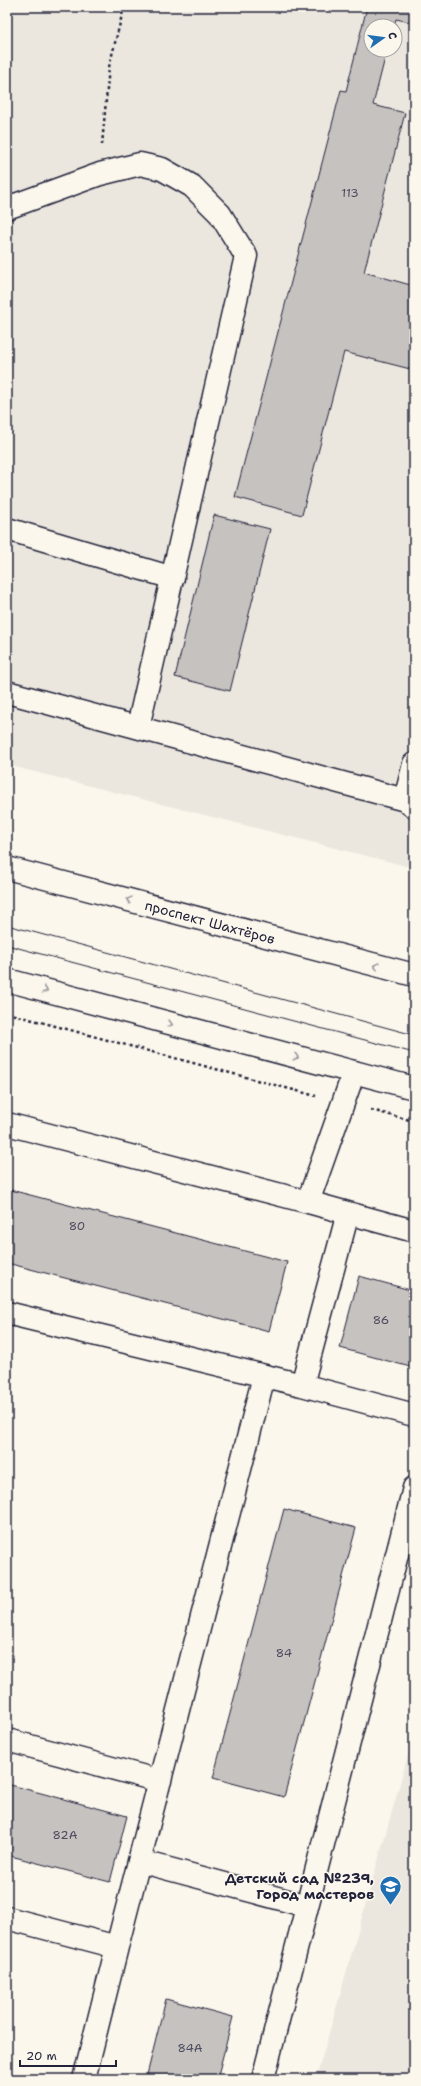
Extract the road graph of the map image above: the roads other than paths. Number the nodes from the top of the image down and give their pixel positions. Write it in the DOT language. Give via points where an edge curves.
graph roads {
  1 [pos="7,208"];
  2 [pos="7,529"];
  3 [pos="173,578"];
  4 [pos="7,692"];
  5 [pos="138,727"];
  6 [pos="414,764"];
  7 [pos="410,803"];
  8 [pos="7,868"];
  9 [pos="414,975"];
  10 [pos="7,980"];
  11 [pos="354,1072"];
  12 [pos="414,1088"];
  13 [pos="7,1124"];
  14 [pos="308,1202"];
  15 [pos="348,1213"];
  16 [pos="414,1231"];
  17 [pos="7,1313"];
  18 [pos="264,1376"];
  19 [pos="302,1385"];
  20 [pos="414,1415"];
  21 [pos="414,1488"];
  22 [pos="7,1740"];
  23 [pos="160,1781"];
  24 [pos="139,1860"];
  25 [pos="307,1906"];
  26 [pos="7,1918"];
  27 [pos="117,1947"];
  28 [pos="84,2079"];
  29 [pos="263,2079"];
  1 -- 3 [label="main road" via="100,174 140,164 162,169 192,186 220,214 246,256"];
  2 -- 3 [label="main road"];
  3 -- 5 [label="main road"];
  4 -- 5 [label="main road"];
  5 -- 7 [label="main road"];
  6 -- 7 [label="main road"];
  9 -- 8 [label="main road, проспект Шахтёров, one-way"];
  10 -- 11 [label="main road, one-way"];
  11 -- 12 [label="main road"];
  11 -- 14 [label="main road"];
  13 -- 14 [label="main road"];
  14 -- 15 [label="main road"];
  15 -- 16 [label="main road"];
  15 -- 19 [label="main road"];
  17 -- 18 [label="main road"];
  18 -- 19 [label="main road"];
  18 -- 23 [label="main road"];
  19 -- 20 [label="main road"];
  21 -- 25 [label="main road"];
  22 -- 23 [label="main road"];
  23 -- 24 [label="main road"];
  24 -- 25 [label="main road"];
  24 -- 27 [label="main road"];
  25 -- 29 [label="main road"];
  26 -- 27 [label="main road"];
  27 -- 28 [label="main road"];
}
